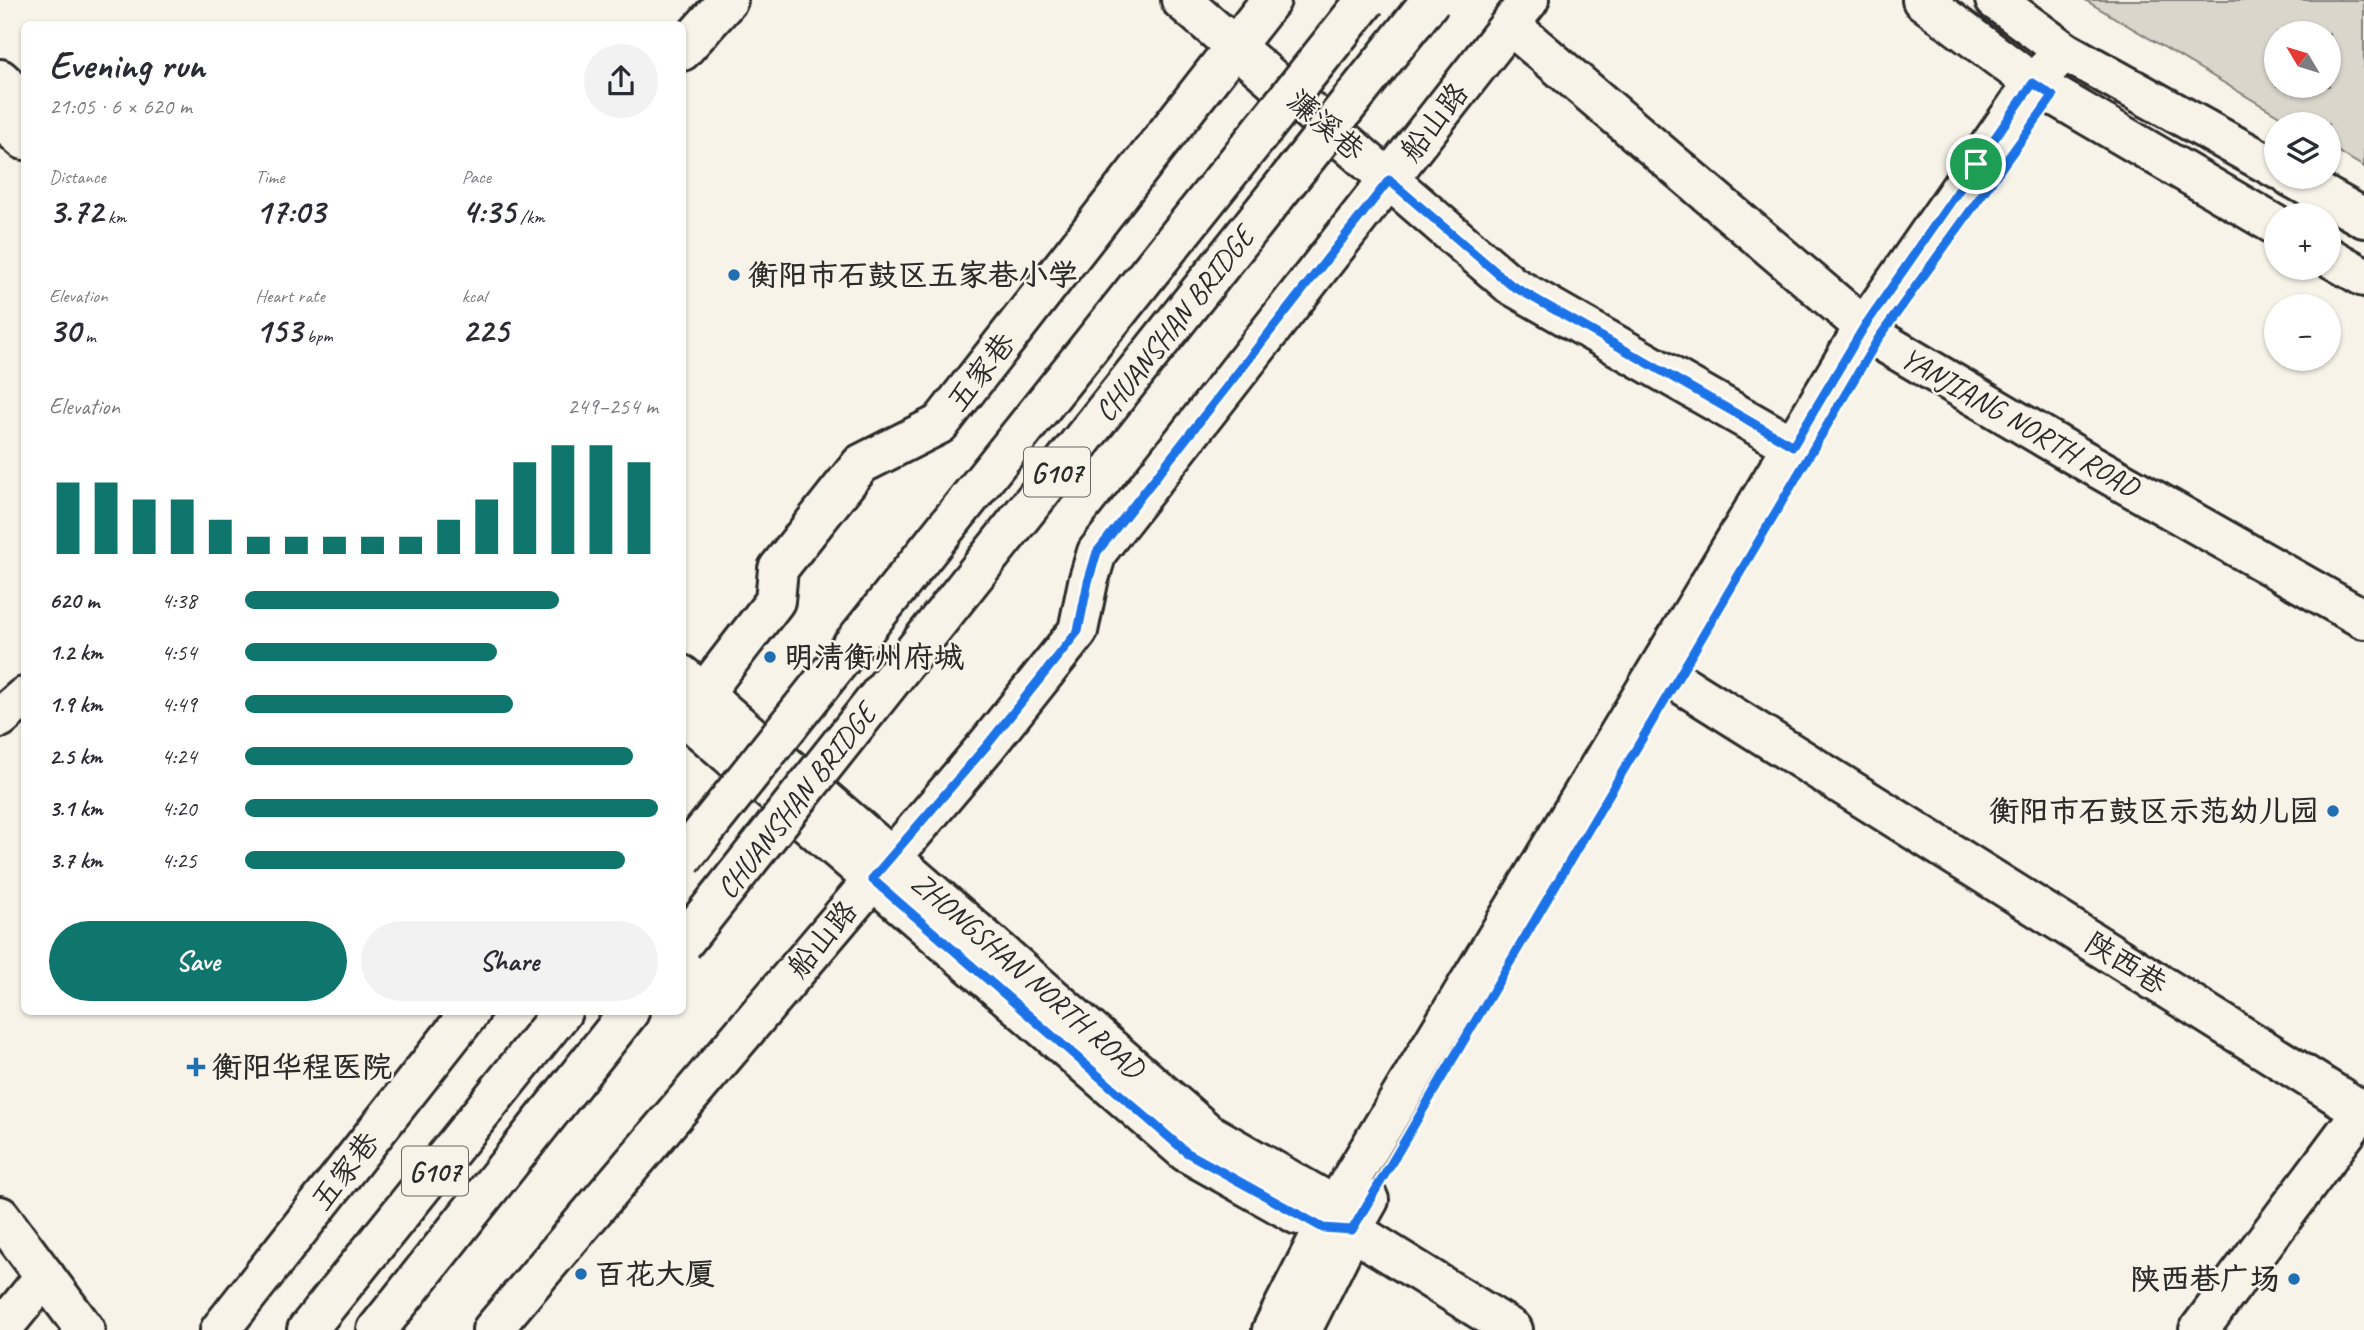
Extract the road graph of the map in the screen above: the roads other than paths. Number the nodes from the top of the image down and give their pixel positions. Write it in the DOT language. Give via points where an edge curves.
graph roads {
  1 [pos="728,0"];
  2 [pos="1181,0"];
  3 [pos="1271,0"];
  4 [pos="1366,0"];
  5 [pos="1431,0"];
  6 [pos="1922,0"];
  7 [pos="1995,0"];
  8 [pos="1520,12"];
  9 [pos="686,47"];
  10 [pos="1235,47"];
  11 [pos="2064,51"];
  12 [pos="0,79"];
  13 [pos="2043,90"];
  14 [pos="21,98"];
  15 [pos="0,119"];
  16 [pos="21,138"];
  17 [pos="2264,162"];
  18 [pos="1389,180"];
  19 [pos="2312,189"];
  20 [pos="2264,218"];
  21 [pos="2364,218"];
  22 [pos="2341,264"];
  23 [pos="2364,277"];
  24 [pos="1871,333"];
  25 [pos="1793,446"];
  26 [pos="2364,619"];
  27 [pos="1667,676"];
  28 [pos="21,700"];
  29 [pos="687,703"];
  30 [pos="0,718"];
  31 [pos="686,854"];
  32 [pos="882,868"];
  33 [pos="686,939"];
  34 [pos="469,1015"];
  35 [pos="560,1015"];
  36 [pos="627,1015"];
  37 [pos="0,1216"];
  38 [pos="1337,1221"];
  39 [pos="45,1276"];
  40 [pos="1,1330"];
  41 [pos="85,1330"];
  42 [pos="220,1330"];
  43 [pos="307,1330"];
  44 [pos="377,1330"];
  45 [pos="492,1330"];
  46 [pos="1272,1330"];
  47 [pos="1302,1330"];
  48 [pos="1513,1330"];
  49 [pos="2199,1330"];
  1 -- 9 [label="main road"];
  2 -- 10 [label="main road, 濂溪巷"];
  3 -- 10 [label="main road, 五家巷"];
  4 -- 31 [label="main road, CHUANSHAN BRIDGE / G107, bridge"];
  5 -- 33 [label="main road, CHUANSHAN BRIDGE / G107, bridge"];
  6 -- 13 [label="main road"];
  7 -- 11 [label="main road"];
  8 -- 18 [label="main road, 船山路"];
  8 -- 24 [label="main road, YANJIANG NORTH ROAD"];
  10 -- 18 [label="main road, 濂溪巷"];
  10 -- 29 [label="main road, 五家巷" via="940,424 860,464 778,569 775,601"];
  11 -- 13 [label="main road"];
  11 -- 17 [label="main road"];
  12 -- 14 [label="main road"];
  13 -- 20 [label="main road"];
  13 -- 24 [label="main road"];
  15 -- 16 [label="main road"];
  18 -- 25 [label="main road, 濂溪巷" via="1511,285"];
  18 -- 32 [label="main road, 船山路" via="1097,552 1078,631"];
  19 -- 21 [label="main road"];
  22 -- 23 [label="main road"];
  24 -- 25 [label="main road"];
  24 -- 26 [label="main road, YANJIANG NORTH ROAD"];
  24 -- 27 [label="main road"];
  25 -- 27 [label="main road"];
  27 -- 38 [label="main road"];
  27 -- 49 [label="main road, 陕西巷" via="2362,1111"];
  28 -- 30 [label="main road"];
  29 -- 32 [label="main road, ZHONGSHAN NORTH ROAD"];
  32 -- 38 [label="main road, ZHONGSHAN NORTH ROAD" via="1186,1152"];
  32 -- 45 [label="main road, 船山路"];
  34 -- 42 [label="main road, 五家巷"];
  35 -- 43 [label="main road, G107"];
  36 -- 44 [label="main road, G107"];
  37 -- 39 [label="main road"];
  38 -- 46 [label="main road"];
  38 -- 47 [label="main road"];
  38 -- 48 [label="main road, ZHONGSHAN NORTH ROAD"];
  39 -- 40 [label="main road"];
  39 -- 41 [label="main road"];
}
